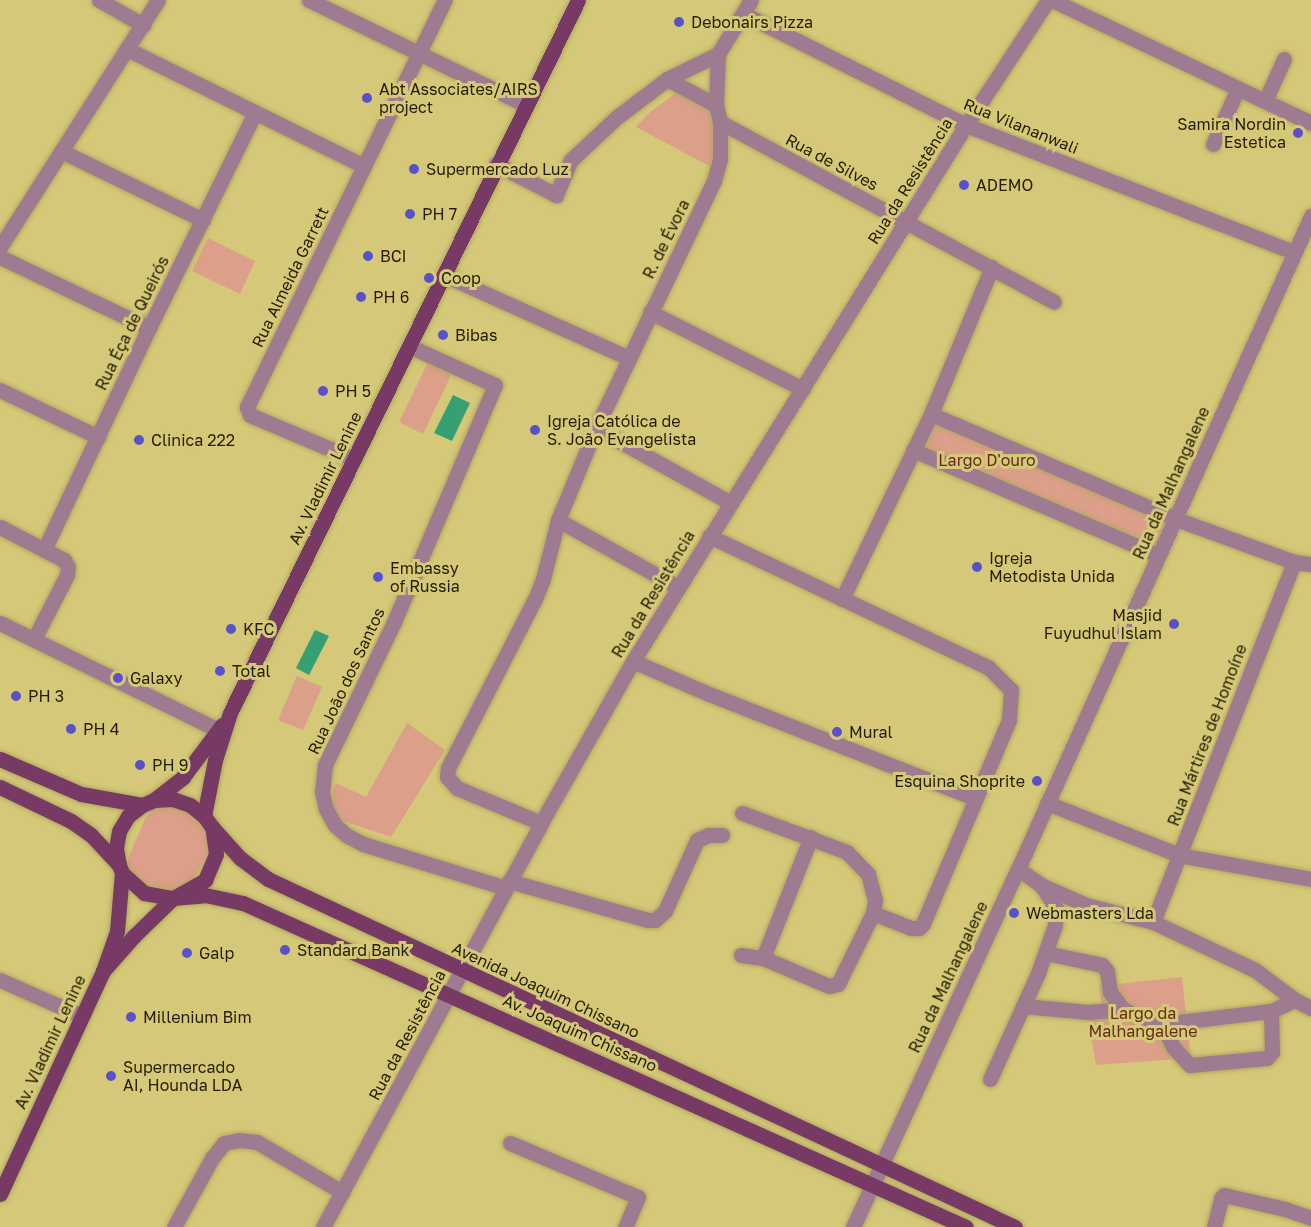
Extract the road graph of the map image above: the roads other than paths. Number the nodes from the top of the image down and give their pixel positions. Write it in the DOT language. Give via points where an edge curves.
graph roads {
  1 [pos="158,0"];
  2 [pos="309,0"];
  3 [pos="445,0"];
  4 [pos="578,0"];
  5 [pos="104,1"];
  6 [pos="1044,2"];
  7 [pos="747,7"];
  8 [pos="143,25"];
  9 [pos="127,50"];
  10 [pos="419,54"];
  11 [pos="718,54"];
  12 [pos="1284,59"];
  13 [pos="667,80"];
  14 [pos="1238,88"];
  15 [pos="1265,101"];
  16 [pos="526,105"];
  17 [pos="716,105"];
  18 [pos="255,113"];
  19 [pos="720,122"];
  20 [pos="1311,123"];
  21 [pos="966,125"];
  22 [pos="1213,144"];
  23 [pos="61,151"];
  24 [pos="496,164"];
  25 [pos="364,166"];
  26 [pos="1311,216"];
  27 [pos="203,220"];
  28 [pos="905,222"];
  29 [pos="0,247"];
  30 [pos="1294,252"];
  31 [pos="0,257"];
  32 [pos="992,267"];
  33 [pos="444,275"];
  34 [pos="1054,302"];
  35 [pos="650,312"];
  36 [pos="149,328"];
  37 [pos="409,345"];
  38 [pos="629,358"];
  39 [pos="803,389"];
  40 [pos="0,390"];
  41 [pos="931,414"];
  42 [pos="596,428"];
  43 [pos="98,437"];
  44 [pos="913,450"];
  45 [pos="354,459"];
  46 [pos="731,503"];
  47 [pos="1176,519"];
  48 [pos="558,520"];
  49 [pos="0,527"];
  50 [pos="710,536"];
  51 [pos="44,549"];
  52 [pos="1158,555"];
  53 [pos="1294,562"];
  54 [pos="1311,564"];
  55 [pos="678,587"];
  56 [pos="842,599"];
  57 [pos="0,622"];
  58 [pos="34,639"];
  59 [pos="633,661"];
  60 [pos="222,730"];
  61 [pos="0,759"];
  62 [pos="0,787"];
  63 [pos="974,798"];
  64 [pos="1048,800"];
  65 [pos="148,802"];
  66 [pos="742,813"];
  67 [pos="208,822"];
  68 [pos="541,822"];
  69 [pos="722,835"];
  70 [pos="811,837"];
  71 [pos="1179,855"];
  72 [pos="121,869"];
  73 [pos="1018,869"];
  74 [pos="1311,879"];
  75 [pos="508,885"];
  76 [pos="1041,885"];
  77 [pos="173,898"];
  78 [pos="873,913"];
  79 [pos="1153,922"];
  80 [pos="1046,952"];
  81 [pos="741,955"];
  82 [pos="763,958"];
  83 [pos="103,971"];
  84 [pos="462,971"];
  85 [pos="0,980"];
  86 [pos="449,994"];
  87 [pos="1295,1000"];
  88 [pos="1023,1006"];
  89 [pos="1311,1008"];
  90 [pos="85,1009"];
  91 [pos="1123,1009"];
  92 [pos="1271,1011"];
  93 [pos="1161,1024"];
  94 [pos="990,1079"];
  95 [pos="510,1143"];
  96 [pos="880,1165"];
  97 [pos="871,1185"];
  98 [pos="342,1192"];
  99 [pos="0,1194"];
  100 [pos="1311,1218"];
  101 [pos="174,1227"];
  102 [pos="323,1227"];
  103 [pos="625,1227"];
  104 [pos="853,1227"];
  105 [pos="966,1227"];
  106 [pos="1016,1227"];
  107 [pos="1214,1227"];
  1 -- 8 [label="street"];
  2 -- 10 [label="street"];
  3 -- 10 [label="street, Rua Almeida Garrett"];
  4 -- 16 [label="main road, Av. Vladimir Lenine"];
  5 -- 8 [label="street"];
  6 -- 14 [label="street"];
  6 -- 21 [label="street, Rua da Resistência"];
  7 -- 11 [label="street"];
  7 -- 21 [label="street, Rua Vilananwali"];
  8 -- 9 [label="street"];
  9 -- 18 [label="street"];
  9 -- 23 [label="street"];
  10 -- 16 [label="street"];
  10 -- 25 [label="street, Rua Almeida Garrett"];
  11 -- 13 [label="street"];
  11 -- 17 [label="street, R. de Évora"];
  12 -- 15 [label="street"];
  13 -- 17 [label="street"];
  13 -- 24 [label="street" via="617,117 571,160 556,195"];
  14 -- 15 [label="street"];
  14 -- 22 [label="street"];
  15 -- 20 [label="street"];
  16 -- 24 [label="main road, Av. Vladimir Lenine"];
  17 -- 19 [label="street, R. de Évora"];
  18 -- 25 [label="street"];
  18 -- 27 [label="street, Rua Éça de Queirós"];
  19 -- 28 [label="street, Rua de Silves"];
  19 -- 35 [label="street, R. de Évora" via="720,159 714,181"];
  21 -- 28 [label="street, Rua da Resistência"];
  21 -- 30 [label="street, Rua Vilananwali"];
  23 -- 27 [label="street"];
  23 -- 29 [label="street"];
  24 -- 33 [label="main road, Av. Vladimir Lenine"];
  25 -- 45 [label="street, Rua Almeida Garrett" via="247,407 250,415"];
  26 -- 30 [label="street, Rua da Malhangalene"];
  27 -- 36 [label="street, Rua Éça de Queirós"];
  28 -- 32 [label="street, Rua de Silves"];
  28 -- 39 [label="street, Rua da Resistência"];
  30 -- 47 [label="street, Rua da Malhangalene"];
  31 -- 36 [label="street"];
  32 -- 34 [label="street, Rua de Silves"];
  32 -- 41 [label="street"];
  33 -- 37 [label="main road, Av. Vladimir Lenine"];
  33 -- 38 [label="street"];
  35 -- 38 [label="street, R. de Évora"];
  35 -- 39 [label="street"];
  36 -- 43 [label="street, Rua Éça de Queirós"];
  37 -- 45 [label="main road, Av. Vladimir Lenine"];
  37 -- 75 [label="street, Rua João dos Santos" via="495,385 394,622 325,765 322,792 335,825 363,844"];
  38 -- 42 [label="street, R. de Évora"];
  39 -- 46 [label="street, Rua da Resistência"];
  40 -- 43 [label="street"];
  41 -- 44 [label="street"];
  41 -- 47 [label="street"];
  42 -- 46 [label="street"];
  42 -- 48 [label="street, R. de Évora"];
  43 -- 51 [label="street, Rua Éça de Queirós"];
  44 -- 52 [label="street"];
  44 -- 56 [label="street"];
  45 -- 60 [label="main road, Av. Vladimir Lenine"];
  46 -- 50 [label="street, Rua da Resistência"];
  47 -- 52 [label="street, Rua da Malhangalene"];
  47 -- 53 [label="street"];
  48 -- 55 [label="street"];
  48 -- 68 [label="street, R. de Évora" via="535,599 451,762 447,777 458,788"];
  49 -- 51 [label="street"];
  50 -- 55 [label="street, Rua da Resistência"];
  50 -- 56 [label="street"];
  51 -- 58 [label="street" via="64,560 68,567"];
  52 -- 64 [label="street, Rua da Malhangalene"];
  53 -- 54 [label="street"];
  53 -- 71 [label="street, Rua Mártires de Homoíne"];
  55 -- 59 [label="street, Rua da Resistência"];
  56 -- 63 [label="street" via="988,667 1011,690 1009,720"];
  57 -- 58 [label="street"];
  58 -- 60 [label="street"];
  59 -- 63 [label="street"];
  59 -- 68 [label="street, Rua da Resistência"];
  60 -- 65 [label="main road, Av. Vladimir Lenine" via="183,777"];
  60 -- 67 [label="main road, Av. Vladimir Lenine"];
  61 -- 65 [label="main road" via="81,794"];
  62 -- 72 [label="main road" via="71,821 91,835"];
  63 -- 78 [label="street" via="923,924 911,928"];
  64 -- 71 [label="street"];
  64 -- 73 [label="street, Rua da Malhangalene"];
  65 -- 67 [label="main road" via="173,799 190,805"];
  65 -- 72 [label="main road" via="128,816 119,831 116,848"];
  66 -- 70 [label="street"];
  67 -- 77 [label="main road" via="216,854 205,879"];
  67 -- 84 [label="main road, Avenida Joaquim Chissano" via="261,876"];
  68 -- 75 [label="street, Rua da Resistência"];
  69 -- 75 [label="street, Rua João dos Santos" via="697,840 665,911 655,920"];
  70 -- 78 [label="street" via="847,852 859,862 873,885"];
  70 -- 82 [label="street"];
  71 -- 74 [label="street"];
  71 -- 79 [label="street, Rua Mártires de Homoíne"];
  72 -- 77 [label="main road" via="144,893"];
  72 -- 83 [label="main road, Av. Vladimir Lenine" via="117,931"];
  73 -- 76 [label="street"];
  73 -- 96 [label="street, Rua da Malhangalene"];
  75 -- 84 [label="street, Rua da Resistência"];
  76 -- 79 [label="street" via="1086,905"];
  76 -- 80 [label="street" via="1056,908 1056,925"];
  77 -- 83 [label="main road, Av. Vladimir Lenine"];
  77 -- 86 [label="main road, Av. Joaquim Chissano" via="205,895 243,903"];
  78 -- 82 [label="street" via="838,984 829,986"];
  79 -- 87 [label="street" via="1255,970"];
  80 -- 88 [label="street"];
  80 -- 91 [label="street" via="1102,965 1107,971 1110,992"];
  81 -- 82 [label="street"];
  83 -- 90 [label="main road, Av. Vladimir Lenine"];
  84 -- 86 [label="street, Rua da Resistência"];
  84 -- 96 [label="main road, Avenida Joaquim Chissano"];
  85 -- 90 [label="street"];
  86 -- 97 [label="main road, Av. Joaquim Chissano"];
  86 -- 98 [label="street, Rua da Resistência"];
  87 -- 89 [label="street"];
  87 -- 92 [label="street"];
  88 -- 91 [label="street" via="1089,1012"];
  88 -- 94 [label="street"];
  90 -- 99 [label="main road, Av. Vladimir Lenine"];
  91 -- 93 [label="street"];
  92 -- 93 [label="street"];
  92 -- 93 [label="street" via="1272,1052 1267,1058 1190,1065 1173,1047"];
  95 -- 103 [label="street" via="638,1197"];
  96 -- 97 [label="street, Rua da Malhangalene"];
  96 -- 106 [label="main road"];
  97 -- 104 [label="street, Rua da Malhangalene"];
  97 -- 105 [label="main road, Av. Joaquim Chissano"];
  98 -- 101 [label="street" via="257,1142 224,1143"];
  98 -- 102 [label="street, Rua da Resistência"];
  100 -- 107 [label="street" via="1222,1196"];
}
